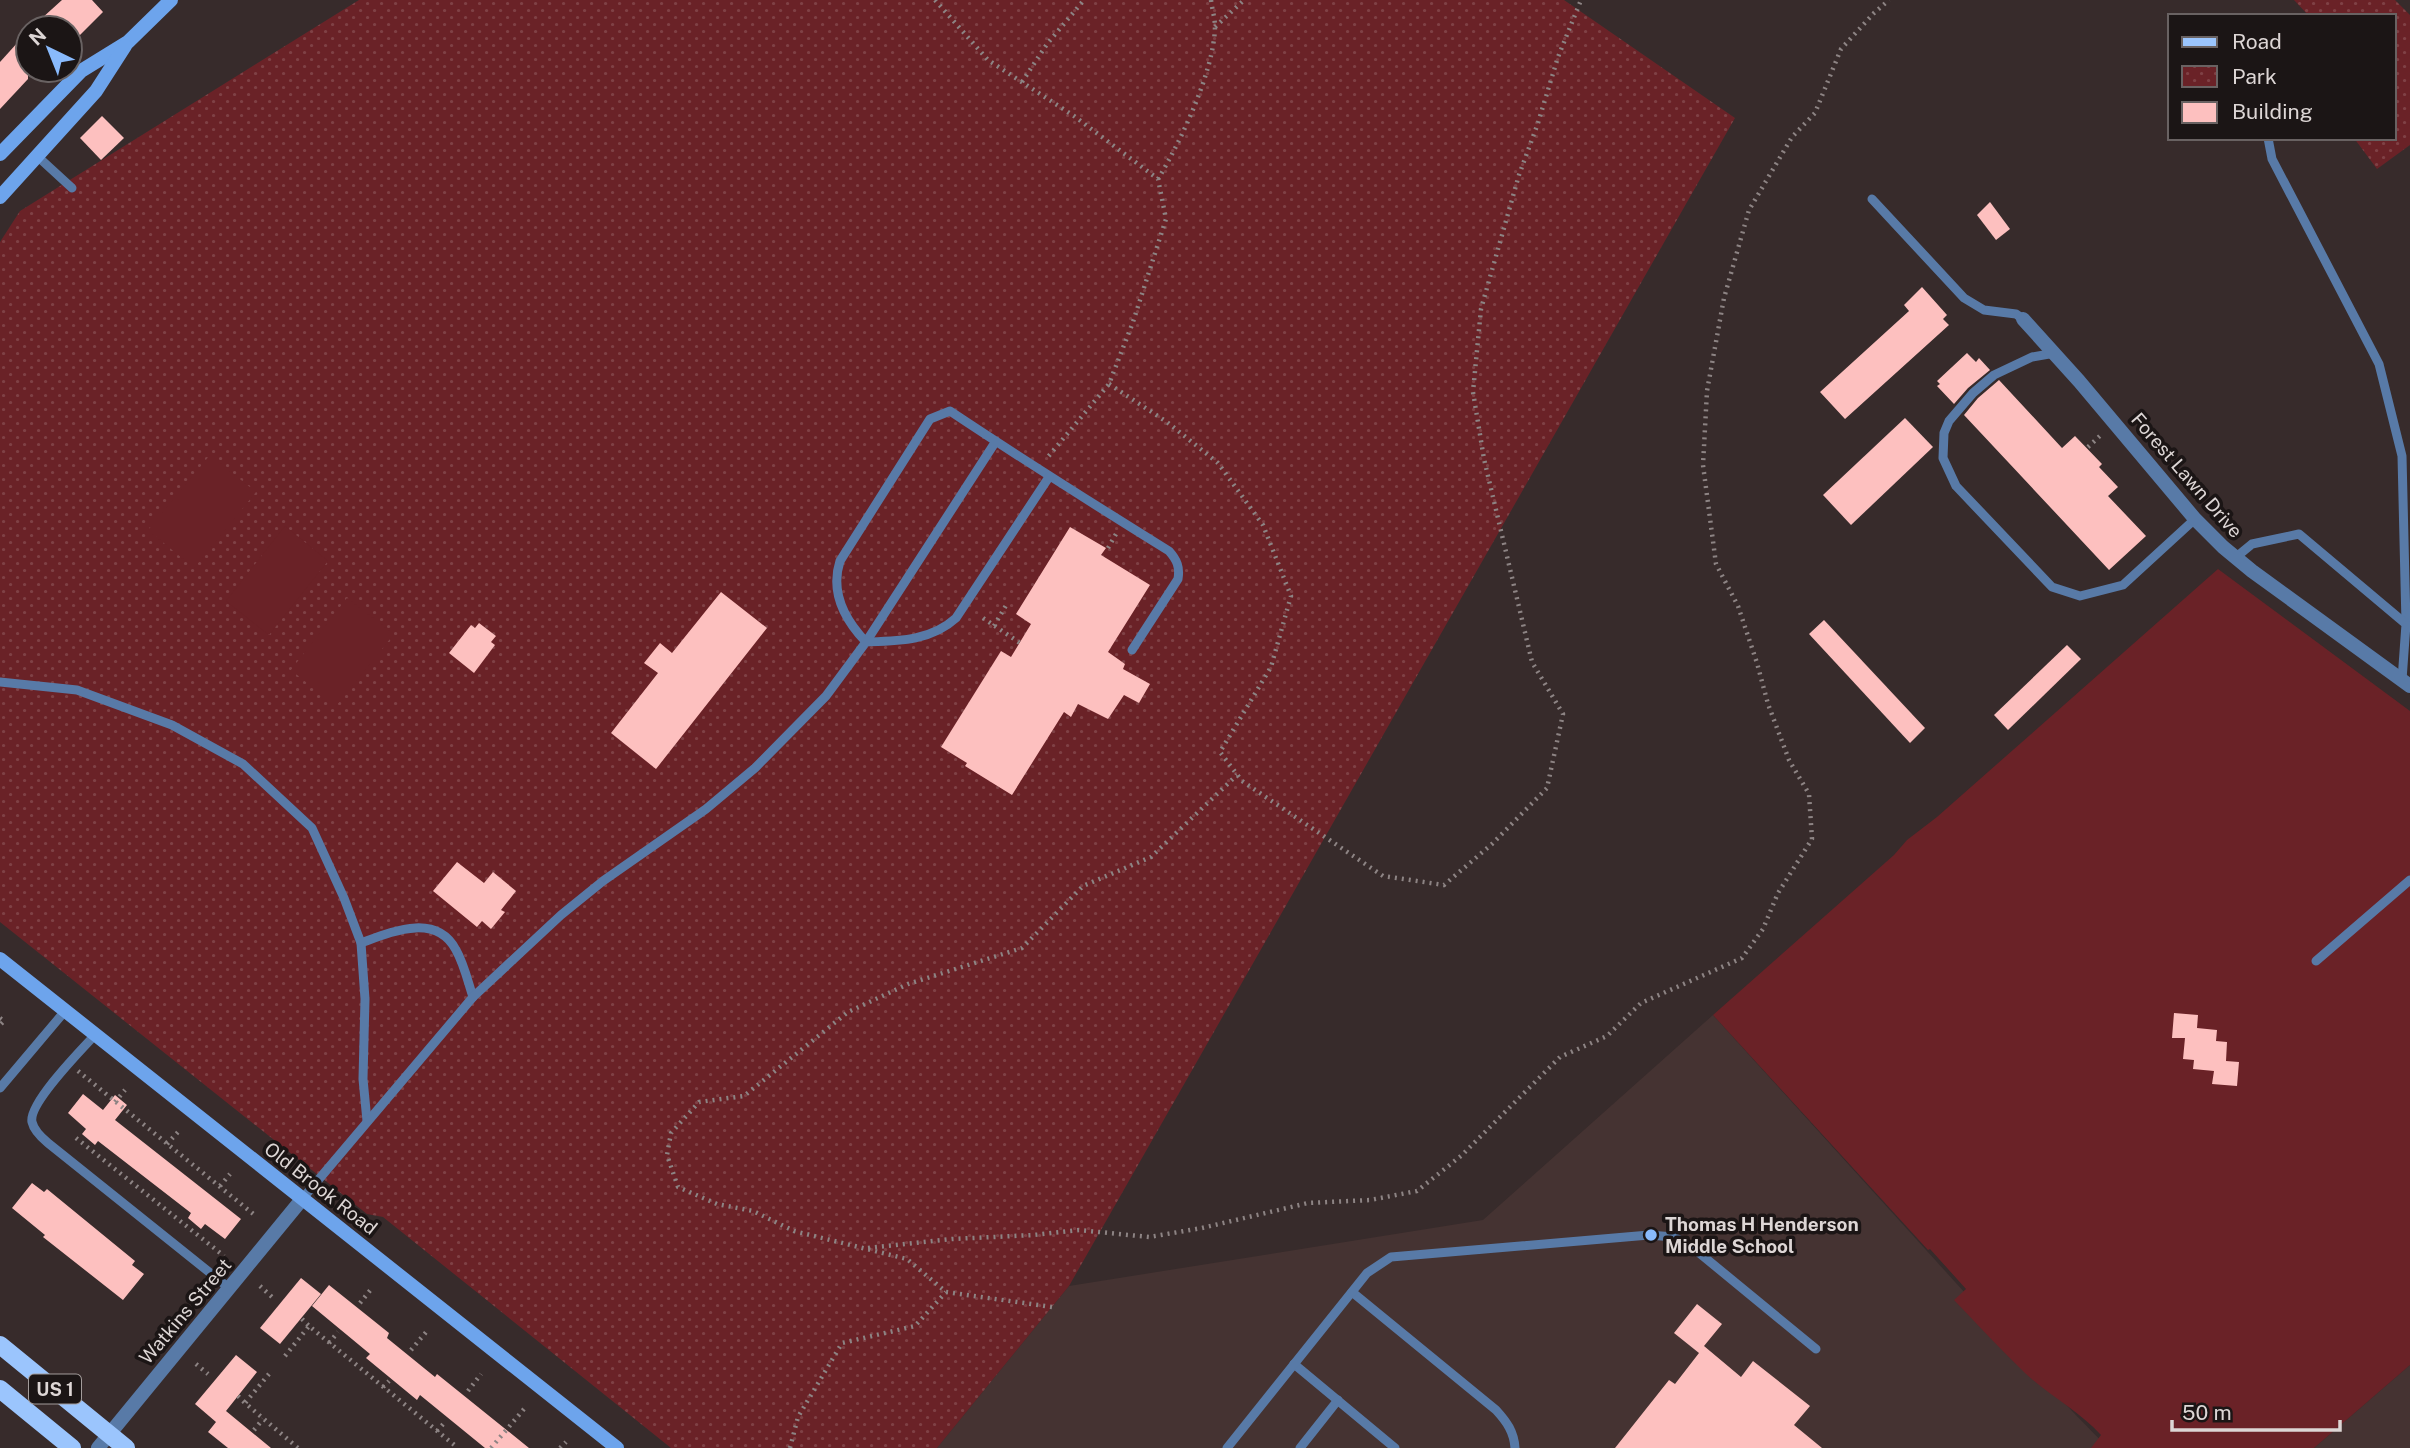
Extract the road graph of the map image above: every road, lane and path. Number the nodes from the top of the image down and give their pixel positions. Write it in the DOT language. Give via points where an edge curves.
graph roads {
  1 [pos="171,0"];
  2 [pos="935,0"];
  3 [pos="1084,0"];
  4 [pos="1211,0"];
  5 [pos="1244,0"];
  6 [pos="1581,0"];
  7 [pos="1889,0"];
  8 [pos="1215,27"];
  9 [pos="128,42"];
  10 [pos="1022,82"];
  11 [pos="2268,140"];
  12 [pos="0,154"];
  13 [pos="36,155"];
  14 [pos="1158,179"];
  15 [pos="72,188"];
  16 [pos="0,197"];
  17 [pos="1871,199"];
  18 [pos="2023,319"];
  19 [pos="2055,353"];
  20 [pos="1110,384"];
  21 [pos="2106,430"];
  22 [pos="996,442"];
  23 [pos="2088,447"];
  24 [pos="1037,469"];
  25 [pos="1049,477"];
  26 [pos="2195,519"];
  27 [pos="1117,533"];
  28 [pos="1108,548"];
  29 [pos="2235,558"];
  30 [pos="1007,602"];
  31 [pos="983,618"];
  32 [pos="2406,624"];
  33 [pos="994,626"];
  34 [pos="866,642"];
  35 [pos="1020,642"];
  36 [pos="1132,650"];
  37 [pos="0,682"];
  38 [pos="2406,683"];
  39 [pos="1237,775"];
  40 [pos="2410,880"];
  41 [pos="361,943"];
  42 [pos="0,958"];
  43 [pos="2316,961"];
  44 [pos="472,997"];
  45 [pos="65,1011"];
  46 [pos="0,1018"];
  47 [pos="0,1026"];
  48 [pos="95,1035"];
  49 [pos="73,1067"];
  50 [pos="0,1087"];
  51 [pos="125,1090"];
  52 [pos="115,1102"];
  53 [pos="368,1121"];
  54 [pos="178,1132"];
  55 [pos="76,1138"];
  56 [pos="167,1144"];
  57 [pos="230,1174"];
  58 [pos="220,1186"];
  59 [pos="303,1198"];
  60 [pos="257,1217"];
  61 [pos="868,1248"];
  62 [pos="224,1256"];
  63 [pos="260,1286"];
  64 [pos="229,1288"];
  65 [pos="372,1288"];
  66 [pos="946,1292"];
  67 [pos="1352,1292"];
  68 [pos="272,1297"];
  69 [pos="360,1303"];
  70 [pos="1052,1307"];
  71 [pos="302,1319"];
  72 [pos="309,1326"];
  73 [pos="427,1331"];
  74 [pos="338,1332"];
  75 [pos="329,1343"];
  76 [pos="0,1345"];
  77 [pos="1816,1349"];
  78 [pos="411,1350"];
  79 [pos="285,1356"];
  80 [pos="195,1364"];
  81 [pos="1294,1364"];
  82 [pos="208,1374"];
  83 [pos="269,1374"];
  84 [pos="481,1374"];
  85 [pos="388,1381"];
  86 [pos="383,1387"];
  87 [pos="0,1390"];
  88 [pos="468,1391"];
  89 [pos="238,1396"];
  90 [pos="1338,1400"];
  91 [pos="245,1403"];
  92 [pos="524,1409"];
  93 [pos="263,1419"];
  94 [pos="446,1421"];
  95 [pos="254,1430"];
  96 [pos="437,1432"];
  97 [pos="104,1441"];
  98 [pos="566,1442"];
  99 [pos="1392,1447"];
  100 [pos="72,1448"];
  101 [pos="126,1448"];
  102 [pos="298,1448"];
  103 [pos="458,1448"];
  104 [pos="491,1448"];
  105 [pos="560,1448"];
  106 [pos="617,1448"];
  107 [pos="790,1448"];
  108 [pos="1227,1448"];
  109 [pos="1300,1448"];
  110 [pos="1515,1448"];
  1 -- 9 [label="street"];
  2 -- 10 [label="path" via="988,60"];
  3 -- 10 [label="path"];
  4 -- 8 [label="path"];
  5 -- 8 [label="path"];
  6 -- 39 [label="path" via="1519,175 1481,309 1473,392 1484,459 1532,662 1563,714 1547,788 1444,884 1383,876"];
  7 -- 61 [label="path" via="1841,48 1815,113 1792,137 1749,211 1724,298 1707,391 1703,465 1716,564 1738,606 1789,760 1809,794 1812,839 1742,958 1642,1003 1607,1036 1560,1058 1462,1155 1417,1191 1370,1200 1308,1203 1149,1237 1079,1230"];
  8 -- 14 [label="path" via="1198,93"];
  9 -- 12 [label="street" via="81,71"];
  9 -- 13 [label="street" via="96,91"];
  10 -- 14 [label="path"];
  11 -- 32 [label="lane" via="2272,159 2379,364 2402,456"];
  13 -- 15 [label="lane"];
  13 -- 16 [label="street"];
  14 -- 20 [label="path" via="1166,219"];
  17 -- 18 [label="lane" via="1964,298 1984,310"];
  18 -- 19 [label="street, Forest Lawn Drive"];
  19 -- 26 [label="street, Forest Lawn Drive"];
  19 -- 26 [label="lane" via="2032,357 1994,375 1950,421 1944,433 1943,458 1956,486 2052,587 2080,596 2123,585"];
  20 -- 24 [label="path"];
  20 -- 39 [label="path" via="1218,463 1263,525 1291,596 1271,667 1220,752"];
  21 -- 23 [label="path"];
  22 -- 24 [label="lane"];
  22 -- 34 [label="lane"];
  22 -- 34 [label="lane" via="950,411 930,419 840,561 836,575 841,603 850,625"];
  24 -- 25 [label="lane"];
  25 -- 34 [label="lane" via="948,626 918,638"];
  25 -- 36 [label="lane" via="1176,559 1178,579"];
  26 -- 29 [label="street, Forest Lawn Drive"];
  27 -- 28 [label="path"];
  29 -- 32 [label="lane" via="2252,544 2299,534"];
  29 -- 38 [label="street, Forest Lawn Drive"];
  30 -- 33 [label="path"];
  31 -- 33 [label="path"];
  32 -- 38 [label="lane"];
  33 -- 35 [label="path"];
  34 -- 44 [label="lane" via="817,705 755,768 603,881"];
  37 -- 41 [label="lane" via="77,690 172,725 243,764 312,828"];
  39 -- 61 [label="path" via="1151,857 1083,886 1022,948 908,984 848,1012 744,1096 699,1102 671,1133 667,1156 678,1187 717,1204 753,1211 794,1231"];
  40 -- 43 [label="lane"];
  41 -- 44 [label="lane" via="404,928 440,933 457,950"];
  41 -- 53 [label="lane"];
  42 -- 45 [label="street, Old Brook Road"];
  44 -- 53 [label="lane"];
  45 -- 48 [label="street, Old Brook Road"];
  45 -- 50 [label="lane"];
  46 -- 47 [label="path" via="4,1021"];
  48 -- 59 [label="street, Old Brook Road"];
  48 -- 64 [label="lane" via="36,1106 31,1121 35,1129"];
  49 -- 52 [label="path"];
  51 -- 52 [label="path"];
  52 -- 56 [label="path"];
  53 -- 59 [label="lane"];
  54 -- 56 [label="path"];
  55 -- 62 [label="path"];
  56 -- 58 [label="path"];
  57 -- 58 [label="path"];
  58 -- 60 [label="path"];
  59 -- 64 [label="street, Watkins Street"];
  59 -- 106 [label="street, Old Brook Road"];
  61 -- 66 [label="path" via="907,1259"];
  63 -- 68 [label="path"];
  64 -- 97 [label="street, Watkins Street"];
  65 -- 69 [label="path"];
  66 -- 70 [label="path"];
  66 -- 107 [label="path" via="915,1326 842,1343 798,1417"];
  67 -- 77 [label="lane" via="1367,1273 1391,1257 1662,1235 1692,1247"];
  67 -- 81 [label="lane"];
  67 -- 110 [label="lane" via="1496,1410 1513,1434"];
  71 -- 72 [label="path"];
  72 -- 75 [label="path"];
  72 -- 79 [label="path"];
  73 -- 78 [label="path"];
  74 -- 75 [label="path"];
  75 -- 86 [label="path"];
  76 -- 97 [label="main road, US 1"];
  80 -- 82 [label="path"];
  81 -- 90 [label="lane"];
  81 -- 108 [label="lane"];
  83 -- 91 [label="path"];
  84 -- 88 [label="path"];
  85 -- 86 [label="path"];
  86 -- 96 [label="path"];
  87 -- 100 [label="main road, US 1"];
  89 -- 91 [label="path"];
  90 -- 99 [label="lane"];
  90 -- 109 [label="lane"];
  91 -- 93 [label="path"];
  92 -- 104 [label="path"];
  93 -- 95 [label="path"];
  93 -- 102 [label="path"];
  94 -- 96 [label="path"];
  96 -- 103 [label="path"];
  97 -- 101 [label="main road, US 1"];
  98 -- 105 [label="path"];
}
